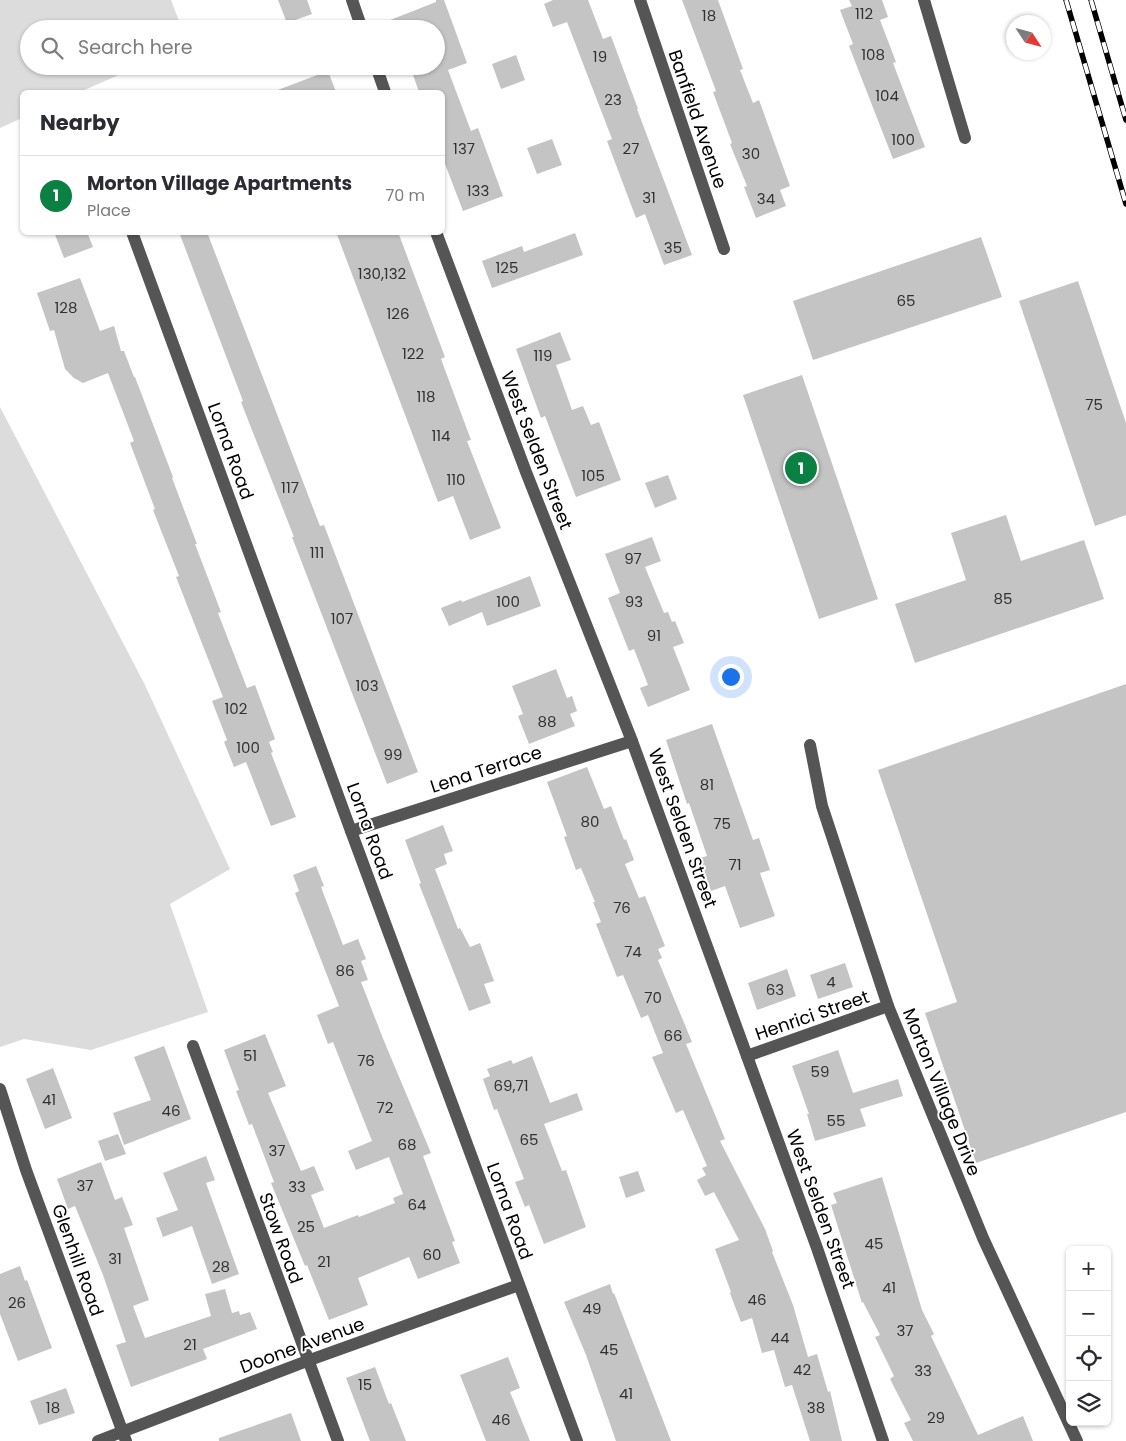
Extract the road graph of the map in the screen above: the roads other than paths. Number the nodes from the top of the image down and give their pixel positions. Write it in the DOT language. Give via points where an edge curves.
graph roads {
  1 [pos="352,0"];
  2 [pos="640,0"];
  3 [pos="924,0"];
  4 [pos="359,20"];
  5 [pos="379,75"];
  6 [pos="384,90"];
  7 [pos="965,138"];
  8 [pos="133,235"];
  9 [pos="437,235"];
  10 [pos="724,249"];
  11 [pos="632,740"];
  12 [pos="810,744"];
  13 [pos="351,831"];
  14 [pos="888,1006"];
  15 [pos="193,1046"];
  16 [pos="747,1056"];
  17 [pos="0,1090"];
  18 [pos="519,1285"];
  19 [pos="307,1361"];
  20 [pos="124,1437"];
  21 [pos="98,1441"];
  22 [pos="338,1441"];
  23 [pos="577,1441"];
  24 [pos="883,1441"];
  25 [pos="1077,1441"];
  1 -- 4 [label="street"];
  2 -- 10 [label="street, Banfield Avenue"];
  3 -- 7 [label="street"];
  5 -- 6 [label="street"];
  8 -- 13 [label="street, Lorna Road"];
  9 -- 11 [label="street, West Selden Street"];
  11 -- 13 [label="street, Lena Terrace"];
  11 -- 16 [label="street, West Selden Street"];
  12 -- 14 [label="street, Morton Village Drive" via="822,806"];
  13 -- 18 [label="street, Lorna Road"];
  14 -- 16 [label="street, Henrici Street"];
  14 -- 25 [label="street, Morton Village Drive" via="983,1238"];
  15 -- 19 [label="street, Stow Road"];
  16 -- 24 [label="street, West Selden Street"];
  17 -- 20 [label="street, Glenhill Road"];
  18 -- 19 [label="street, Doone Avenue"];
  18 -- 23 [label="street, Lorna Road"];
  19 -- 20 [label="street, Doone Avenue"];
  19 -- 22 [label="street, Stow Road"];
  20 -- 21 [label="street, Doone Avenue"];
}
